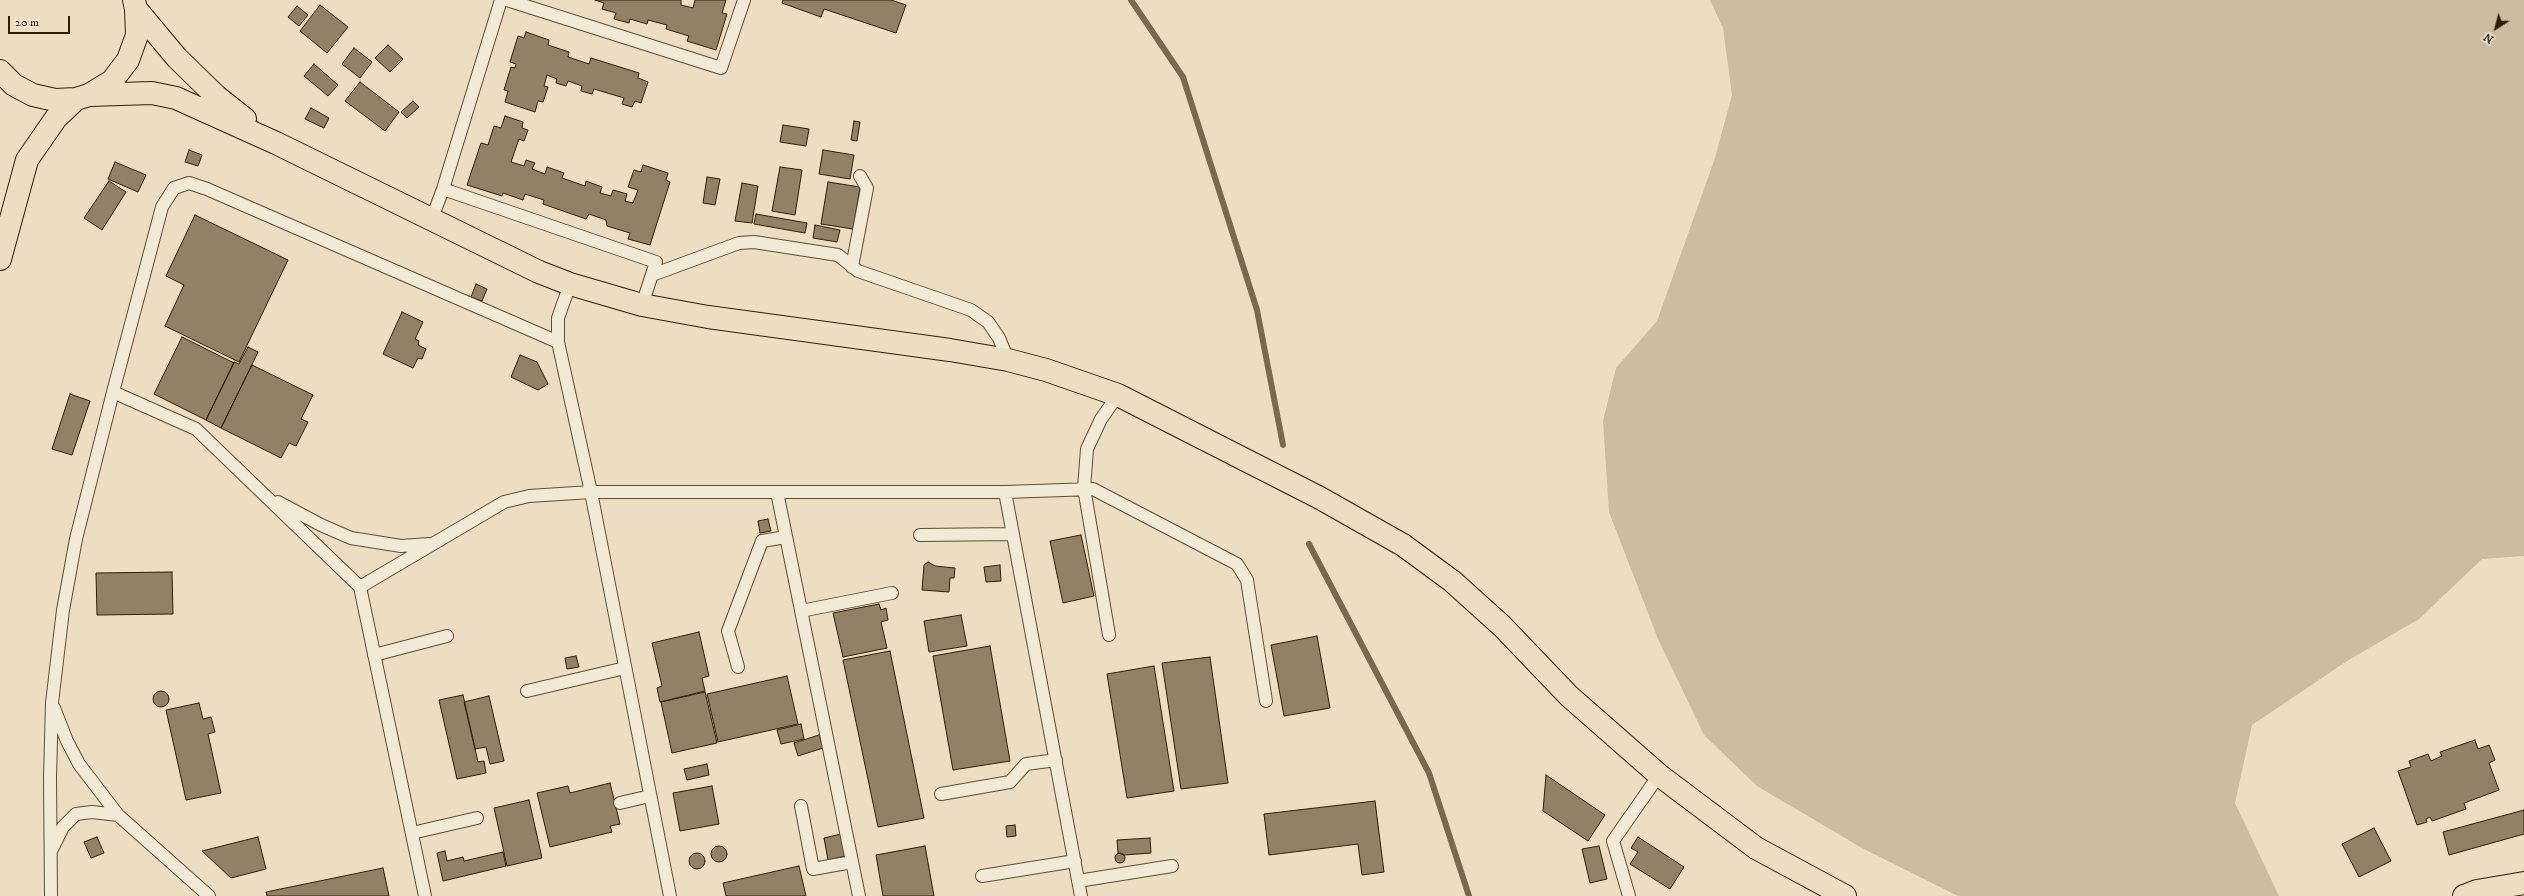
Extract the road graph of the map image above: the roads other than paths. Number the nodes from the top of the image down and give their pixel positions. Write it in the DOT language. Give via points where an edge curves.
graph roads {
  1 [pos="502,0"];
  2 [pos="507,0"];
  3 [pos="744,0"];
  4 [pos="135,4"];
  5 [pos="0,70"];
  6 [pos="83,97"];
  7 [pos="276,143"];
  8 [pos="860,176"];
  9 [pos="443,189"];
  10 [pos="432,221"];
  11 [pos="0,259"];
  12 [pos="852,267"];
  13 [pos="652,275"];
  14 [pos="570,284"];
  15 [pos="642,304"];
  16 [pos="558,342"];
  17 [pos="1008,360"];
  18 [pos="113,392"];
  19 [pos="1118,395"];
  20 [pos="1084,488"];
  21 [pos="591,492"];
  22 [pos="777,492"];
  23 [pos="1005,492"];
  24 [pos="265,495"];
  25 [pos="1013,534"];
  26 [pos="920,535"];
  27 [pos="786,538"];
  28 [pos="433,544"];
  29 [pos="360,587"];
  30 [pos="892,593"];
  31 [pos="801,611"];
  32 [pos="1109,635"];
  33 [pos="447,636"];
  34 [pos="374,655"];
  35 [pos="738,667"];
  36 [pos="625,668"];
  37 [pos="527,691"];
  38 [pos="1266,700"];
  39 [pos="52,703"];
  40 [pos="1056,760"];
  41 [pos="1659,775"];
  42 [pos="942,794"];
  43 [pos="650,796"];
  44 [pos="620,803"];
  45 [pos="801,806"];
  46 [pos="118,815"];
  47 [pos="477,818"];
  48 [pos="412,833"];
  49 [pos="50,853"];
  50 [pos="1075,861"];
  51 [pos="852,862"];
  52 [pos="1172,866"];
  53 [pos="982,876"];
  54 [pos="1078,881"];
  55 [pos="2524,884"];
  56 [pos="51,896"];
  57 [pos="209,896"];
  58 [pos="425,896"];
  59 [pos="670,896"];
  60 [pos="859,896"];
  61 [pos="1081,896"];
  62 [pos="1629,896"];
  63 [pos="1845,896"];
  64 [pos="2464,896"];
  1 -- 9 [label="lane"];
  2 -- 3 [label="lane" via="721,68"];
  4 -- 6 [label="main road" via="137,36 128,60 112,81"];
  4 -- 7 [label="main road" via="182,64 216,96"];
  5 -- 6 [label="main road" via="14,85 33,95 55,100"];
  6 -- 7 [label="main road" via="138,93 176,98"];
  6 -- 11 [label="main road" via="56,118 27,160"];
  7 -- 10 [label="main road"];
  8 -- 12 [label="lane" via="867,188"];
  9 -- 10 [label="lane"];
  9 -- 13 [label="lane" via="656,262"];
  10 -- 14 [label="main road"];
  12 -- 13 [label="lane" via="838,255 754,242 739,243"];
  12 -- 17 [label="lane" via="971,310 988,322 999,338"];
  13 -- 15 [label="lane"];
  14 -- 15 [label="main road"];
  14 -- 16 [label="lane" via="558,318"];
  15 -- 17 [label="main road" via="708,317"];
  16 -- 18 [label="lane" via="190,183 174,188 162,206"];
  16 -- 21 [label="lane"];
  17 -- 19 [label="main road"];
  18 -- 24 [label="lane" via="196,429"];
  18 -- 39 [label="lane" via="76,539 62,610"];
  19 -- 20 [label="lane" via="1101,419 1087,449"];
  19 -- 41 [label="main road" via="1320,498 1404,545 1452,581 1502,626 1569,696"];
  20 -- 23 [label="lane"];
  20 -- 32 [label="lane"];
  20 -- 38 [label="lane" via="1098,491 1237,564 1247,580"];
  21 -- 22 [label="lane"];
  21 -- 28 [label="lane" via="529,496 504,502"];
  21 -- 36 [label="lane"];
  22 -- 23 [label="lane"];
  22 -- 27 [label="lane"];
  23 -- 25 [label="lane"];
  24 -- 28 [label="lane" via="351,538 400,546"];
  24 -- 29 [label="lane"];
  25 -- 26 [label="lane"];
  25 -- 40 [label="lane"];
  27 -- 31 [label="lane"];
  27 -- 35 [label="lane" via="762,541 728,631"];
  28 -- 29 [label="lane"];
  29 -- 34 [label="lane"];
  30 -- 31 [label="lane"];
  31 -- 51 [label="lane"];
  33 -- 34 [label="lane"];
  34 -- 48 [label="lane"];
  36 -- 37 [label="lane"];
  36 -- 43 [label="lane"];
  39 -- 46 [label="lane" via="79,764"];
  39 -- 49 [label="lane"];
  40 -- 42 [label="lane" via="1026,764 1010,782"];
  40 -- 50 [label="lane"];
  41 -- 62 [label="lane" via="1613,841"];
  41 -- 63 [label="main road" via="1756,848"];
  43 -- 44 [label="lane"];
  43 -- 59 [label="lane"];
  45 -- 51 [label="lane" via="813,869"];
  46 -- 49 [label="lane" via="92,812 76,814 63,827"];
  46 -- 57 [label="lane"];
  47 -- 48 [label="lane"];
  48 -- 58 [label="lane"];
  49 -- 56 [label="lane"];
  50 -- 53 [label="lane"];
  50 -- 54 [label="lane"];
  51 -- 60 [label="lane"];
  52 -- 54 [label="lane"];
  54 -- 61 [label="lane"];
  55 -- 64 [label="main road" via="2477,891"];
}
